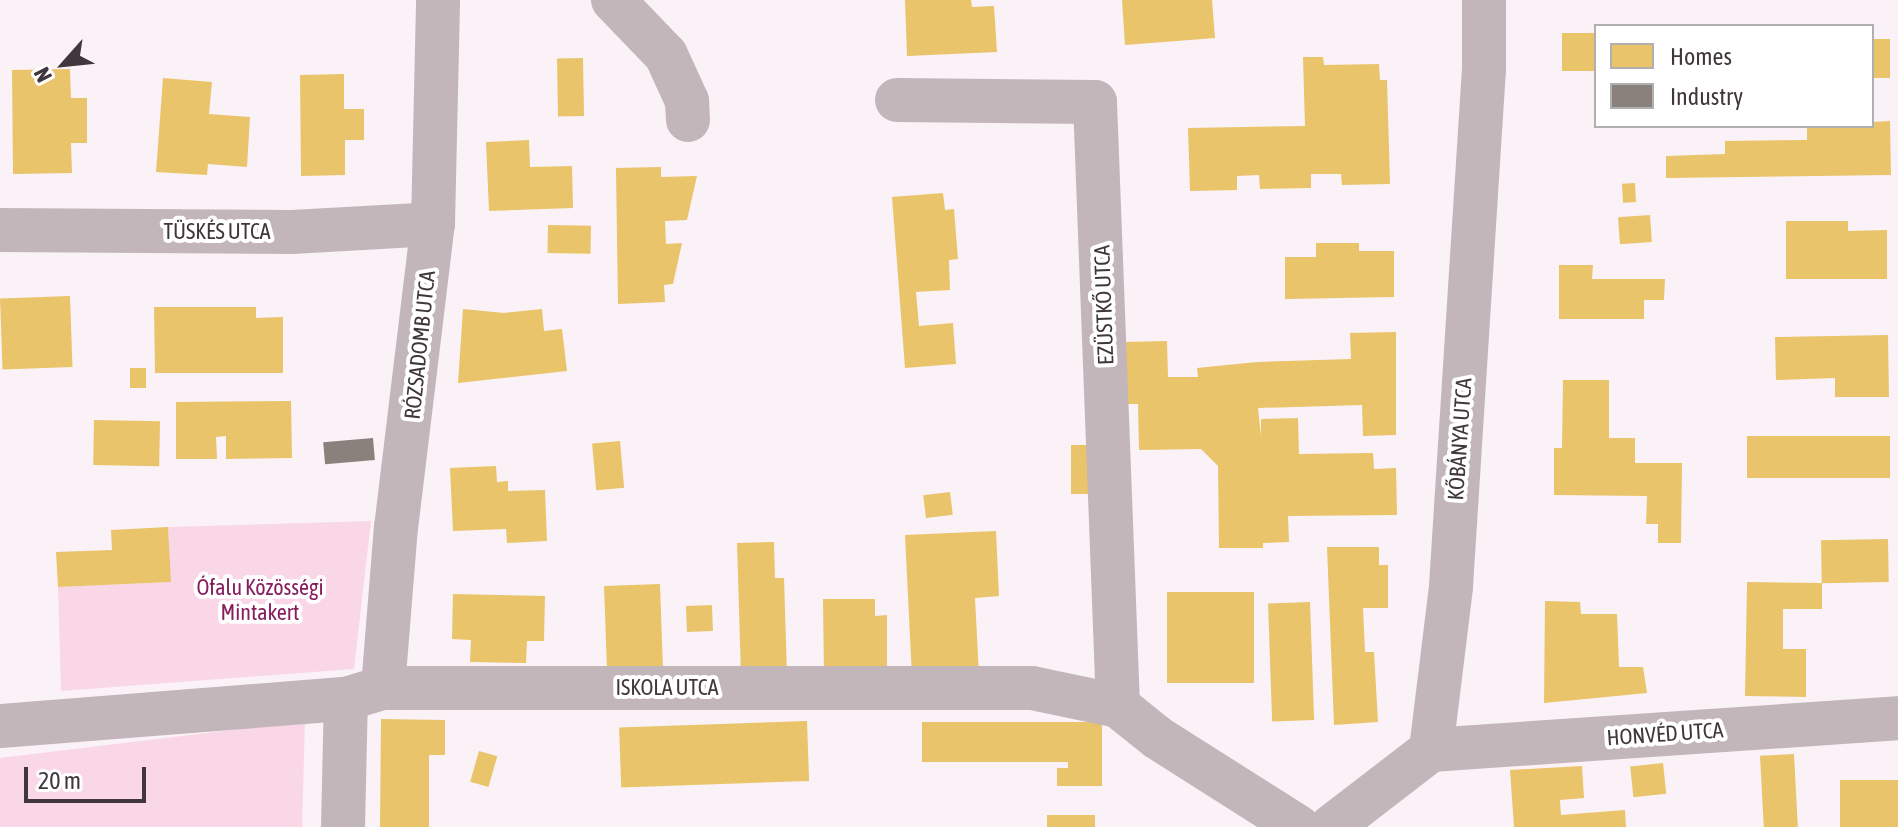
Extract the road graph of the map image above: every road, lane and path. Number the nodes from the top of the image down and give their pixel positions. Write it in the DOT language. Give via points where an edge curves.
graph roads {
  1 [pos="438,0"];
  2 [pos="613,0"];
  3 [pos="1484,0"];
  4 [pos="897,100"];
  5 [pos="688,120"];
  6 [pos="433,224"];
  7 [pos="0,230"];
  8 [pos="365,693"];
  9 [pos="1118,706"];
  10 [pos="1898,718"];
  11 [pos="0,726"];
  12 [pos="1431,750"];
  13 [pos="343,827"];
  14 [pos="1298,827"];
  15 [pos="1331,827"];
  1 -- 6 [label="street, RÓZSADOMB UTCA"];
  2 -- 5 [label="street" via="666,55 687,101"];
  3 -- 12 [label="street, KŐBÁNYA UTCA" via="1451,586"];
  4 -- 9 [label="street, EZÜSTKŐ UTCA" via="1095,102"];
  6 -- 7 [label="street, TÜSKÉS UTCA" via="292,232"];
  6 -- 8 [label="street, RÓZSADOMB UTCA" via="396,528"];
  8 -- 9 [label="street, ISKOLA UTCA" via="1032,688"];
  8 -- 11 [label="street, ISKOLA UTCA"];
  8 -- 13 [label="street, RÓZSADOMB UTCA"];
  9 -- 14 [label="street, ISKOLA UTCA" via="1158,738"];
  10 -- 12 [label="street, HONVÉD UTCA"];
  12 -- 15 [label="street"];
}
